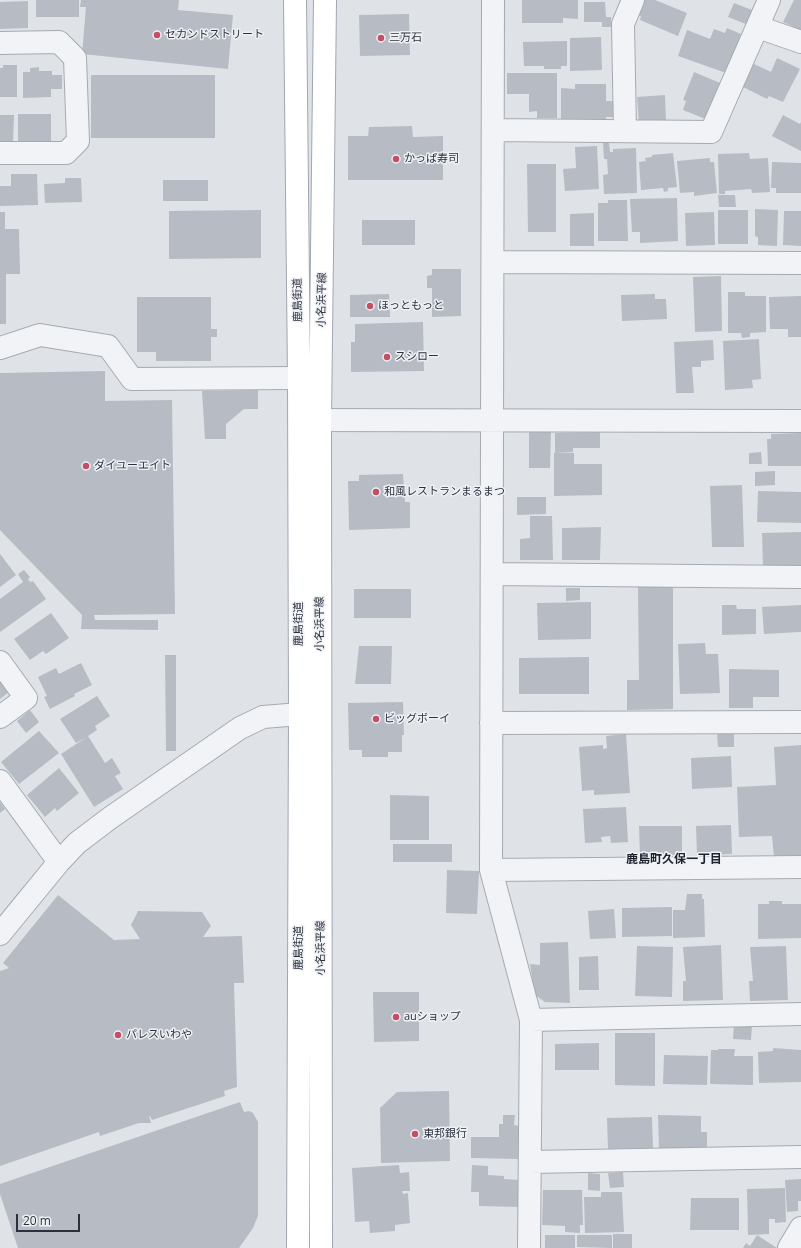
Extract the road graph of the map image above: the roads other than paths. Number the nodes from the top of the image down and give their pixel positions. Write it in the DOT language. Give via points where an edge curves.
graph roads {
  1 [pos="295,0"];
  2 [pos="325,0"];
  3 [pos="493,0"];
  4 [pos="633,0"];
  5 [pos="769,0"];
  6 [pos="758,27"];
  7 [pos="801,42"];
  8 [pos="0,43"];
  9 [pos="493,130"];
  10 [pos="625,131"];
  11 [pos="0,153"];
  12 [pos="492,262"];
  13 [pos="801,263"];
  14 [pos="0,348"];
  15 [pos="299,378"];
  16 [pos="298,420"];
  17 [pos="320,421"];
  18 [pos="492,421"];
  19 [pos="801,421"];
  20 [pos="492,574"];
  21 [pos="801,577"];
  22 [pos="0,662"];
  23 [pos="300,714"];
  24 [pos="0,717"];
  25 [pos="801,722"];
  26 [pos="491,723"];
  27 [pos="0,781"];
  28 [pos="59,862"];
  29 [pos="801,867"];
  30 [pos="491,870"];
  31 [pos="0,934"];
  32 [pos="801,1014"];
  33 [pos="530,1020"];
  34 [pos="801,1157"];
  35 [pos="530,1162"];
  36 [pos="801,1228"];
  37 [pos="298,1248"];
  38 [pos="321,1248"];
  39 [pos="529,1248"];
  40 [pos="789,1248"];
  1 -- 15 [label="main road, 鹿島街道"];
  2 -- 17 [label="main road, 小名浜平線"];
  3 -- 9 [label="street"];
  4 -- 10 [label="street" via="623,24"];
  5 -- 6 [label="street"];
  6 -- 7 [label="street"];
  6 -- 10 [label="street" via="711,132"];
  8 -- 11 [label="street" via="58,42 75,58 78,141 66,153"];
  9 -- 10 [label="street"];
  9 -- 12 [label="street"];
  12 -- 13 [label="street"];
  12 -- 18 [label="street"];
  14 -- 15 [label="street" via="40,335 108,346 132,379"];
  15 -- 16 [label="main road, 鹿島街道"];
  16 -- 17 [label="street"];
  16 -- 23 [label="main road, 鹿島街道"];
  17 -- 18 [label="street"];
  17 -- 38 [label="main road, 小名浜平線"];
  18 -- 19 [label="street"];
  18 -- 20 [label="street"];
  20 -- 21 [label="street"];
  20 -- 26 [label="street"];
  22 -- 24 [label="street" via="26,698"];
  23 -- 28 [label="street" via="264,716 240,728 110,818 77,843"];
  23 -- 37 [label="main road, 鹿島街道"];
  25 -- 26 [label="street"];
  26 -- 30 [label="street"];
  27 -- 28 [label="street"];
  28 -- 31 [label="street"];
  29 -- 30 [label="street"];
  30 -- 33 [label="street"];
  32 -- 33 [label="street"];
  33 -- 35 [label="street"];
  34 -- 35 [label="street"];
  35 -- 39 [label="street"];
  36 -- 40 [label="street"];
}
